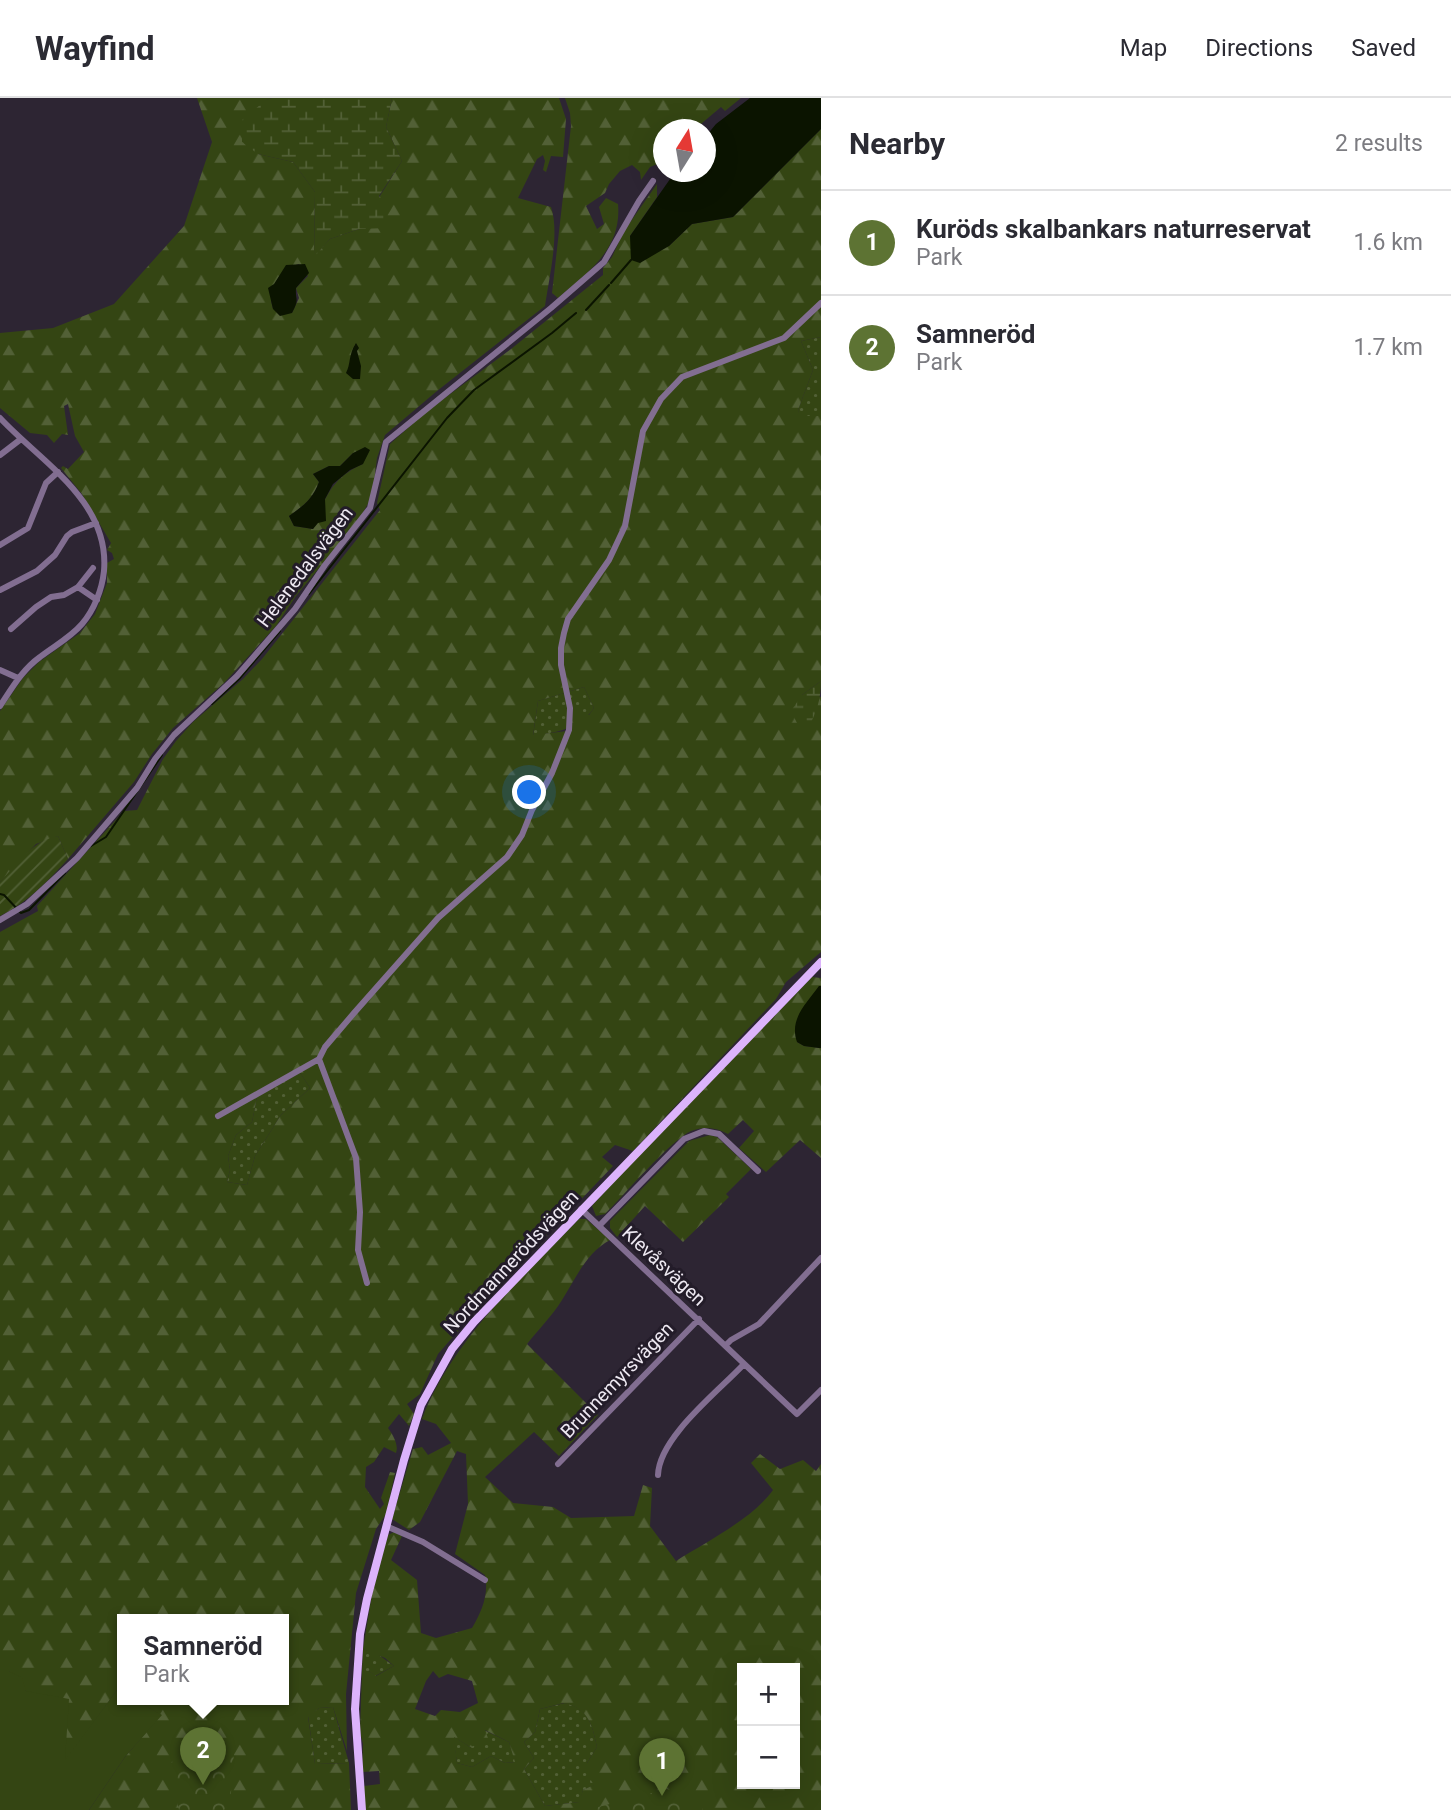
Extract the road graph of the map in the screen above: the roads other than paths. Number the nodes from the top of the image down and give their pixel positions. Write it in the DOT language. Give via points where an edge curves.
graph roads {
  1 [pos="653,181"];
  2 [pos="821,303"];
  3 [pos="0,418"];
  4 [pos="21,439"];
  5 [pos="0,456"];
  6 [pos="58,471"];
  7 [pos="96,523"];
  8 [pos="0,543"];
  9 [pos="93,568"];
  10 [pos="2,587"];
  11 [pos="78,587"];
  12 [pos="97,600"];
  13 [pos="11,629"];
  14 [pos="0,670"];
  15 [pos="18,678"];
  16 [pos="0,706"];
  17 [pos="0,920"];
  18 [pos="821,962"];
  19 [pos="319,1059"];
  20 [pos="218,1116"];
  21 [pos="758,1171"];
  22 [pos="581,1209"];
  23 [pos="599,1226"];
  24 [pos="821,1258"];
  25 [pos="367,1283"];
  26 [pos="699,1320"];
  27 [pos="726,1345"];
  28 [pos="744,1364"];
  29 [pos="821,1390"];
  30 [pos="558,1464"];
  31 [pos="658,1475"];
  32 [pos="387,1526"];
  33 [pos="485,1580"];
  34 [pos="359,1810"];
  1 -- 17 [label="street, Helenedalsvägen" via="604,262 386,442 370,508 295,609 237,676 174,735 137,788 77,858 36,897"];
  2 -- 19 [label="street" via="790,335 682,377 661,399 643,431 617,547 568,619 561,665 570,708 569,730 522,835 506,857 438,918"];
  3 -- 4 [label="street"];
  4 -- 5 [label="street"];
  4 -- 6 [label="street"];
  6 -- 7 [label="street"];
  6 -- 8 [label="street" via="44,490 28,528"];
  7 -- 10 [label="street" via="81,529 26,578"];
  7 -- 12 [label="street" via="104,559"];
  9 -- 11 [label="street"];
  11 -- 12 [label="street"];
  11 -- 13 [label="street" via="36,607"];
  12 -- 15 [label="street" via="81,626"];
  14 -- 15 [label="street"];
  15 -- 16 [label="street"];
  18 -- 22 [label="main road, Nordmannerödsvägen"];
  19 -- 20 [label="street"];
  19 -- 25 [label="street" via="356,1158 358,1250"];
  21 -- 23 [label="street" via="719,1134 694,1134"];
  22 -- 23 [label="street, Klevåsvägen"];
  22 -- 32 [label="main road, Nordmannerödsvägen" via="474,1321 446,1360 421,1405"];
  23 -- 26 [label="street, Klevåsvägen"];
  24 -- 27 [label="street" via="759,1324"];
  26 -- 27 [label="street, Klevåsvägen"];
  26 -- 30 [label="street, Brunnemyrsvägen"];
  27 -- 28 [label="street, Klevåsvägen"];
  28 -- 29 [label="street, Klevåsvägen" via="797,1414"];
  28 -- 31 [label="street" via="676,1435 664,1452"];
  32 -- 33 [label="street"];
  32 -- 34 [label="main road, Nordmannerödsvägen" via="360,1634 355,1709"];
}
